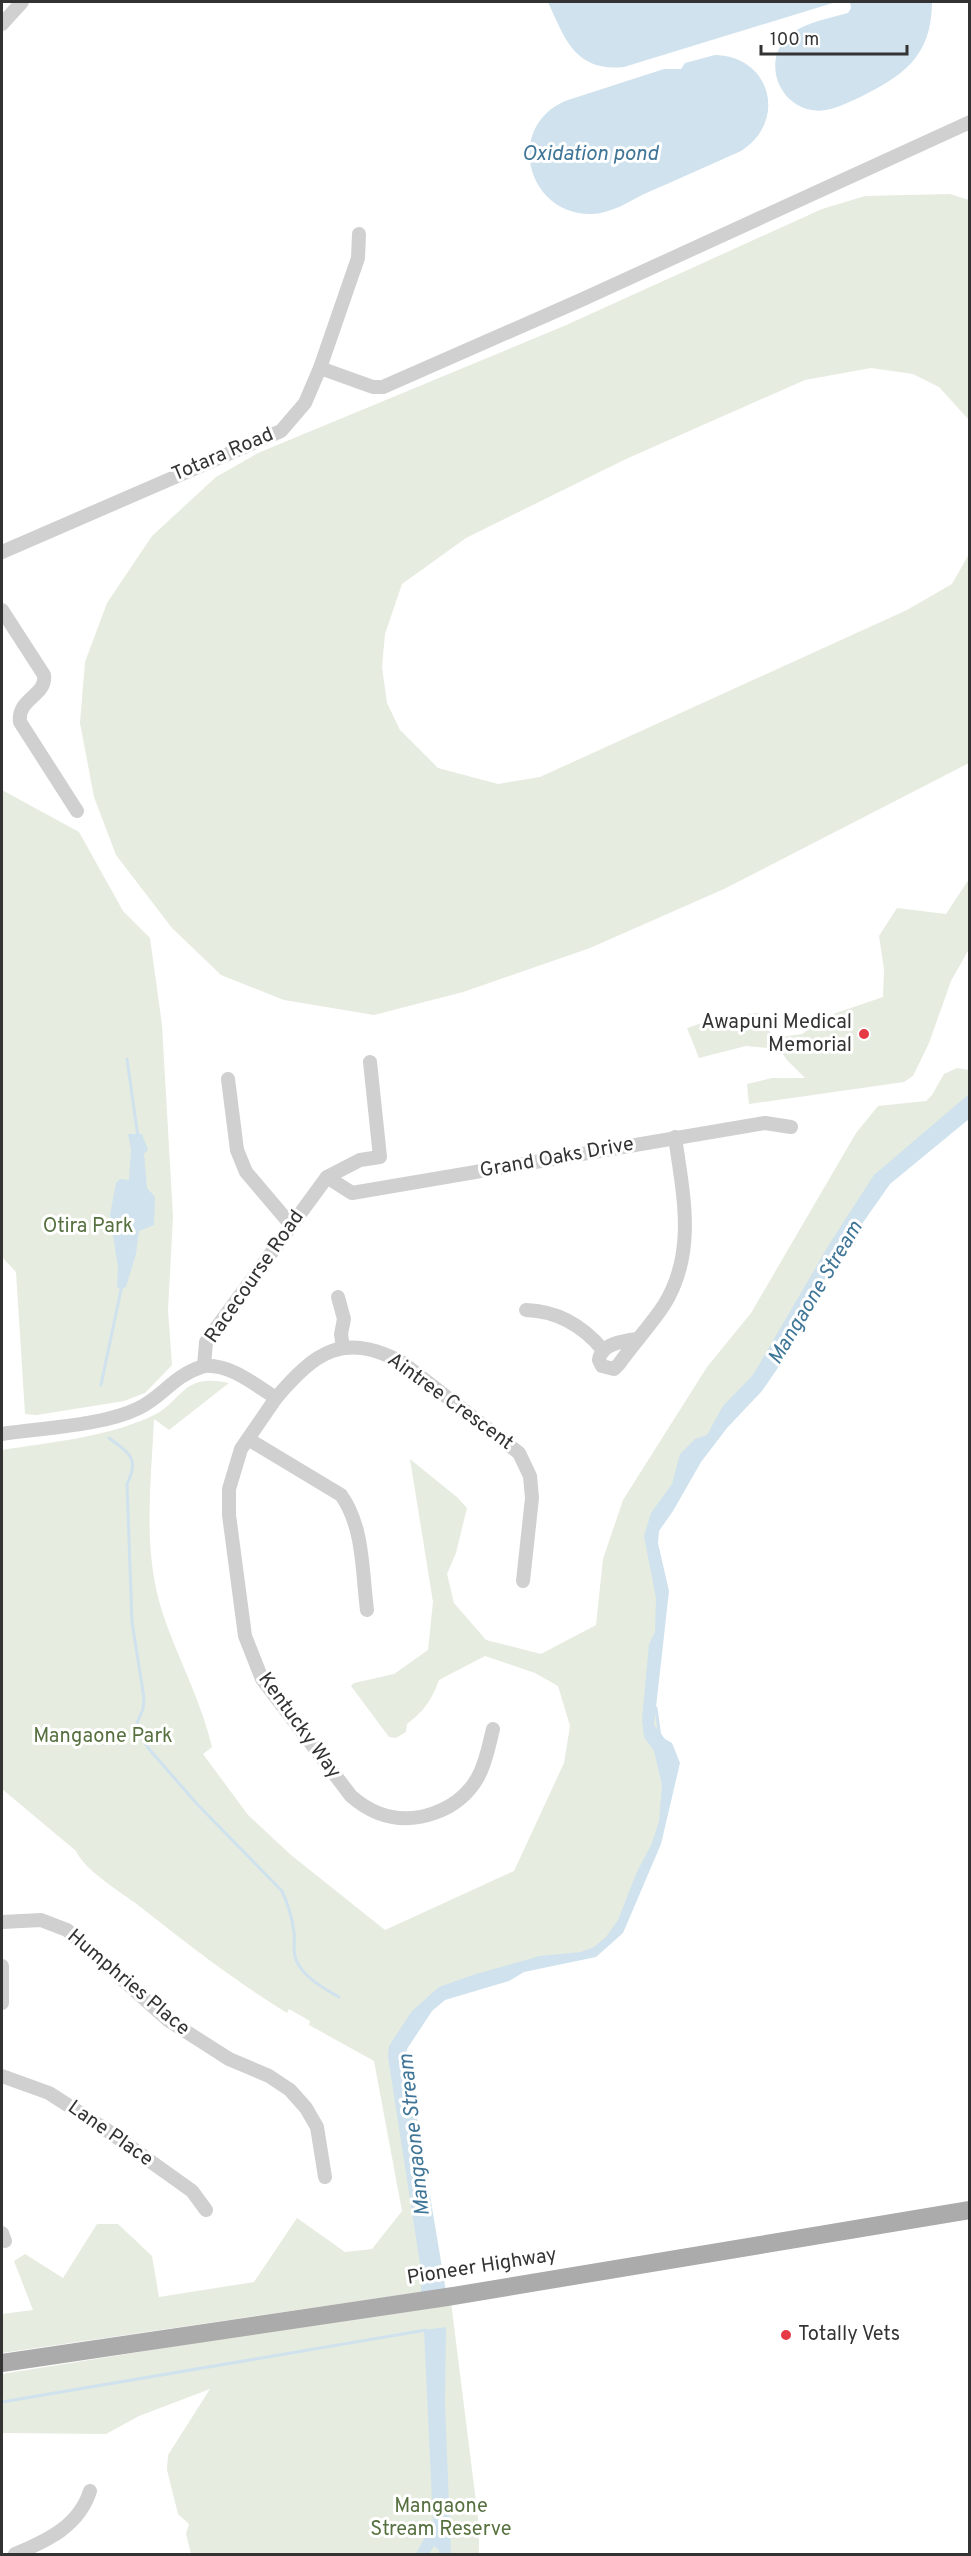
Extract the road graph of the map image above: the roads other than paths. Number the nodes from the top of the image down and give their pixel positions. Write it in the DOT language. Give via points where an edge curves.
graph roads {
  1 [pos="22,2"];
  2 [pos="2,24"];
  3 [pos="969,122"];
  4 [pos="359,234"];
  5 [pos="320,368"];
  6 [pos="2,552"];
  7 [pos="2,610"];
  8 [pos="77,811"];
  9 [pos="370,1062"];
  10 [pos="228,1079"];
  11 [pos="791,1126"];
  12 [pos="675,1137"];
  13 [pos="327,1177"];
  14 [pos="291,1225"];
  15 [pos="338,1297"];
  16 [pos="526,1310"];
  17 [pos="637,1339"];
  18 [pos="343,1348"];
  19 [pos="603,1350"];
  20 [pos="204,1366"];
  21 [pos="276,1398"];
  22 [pos="2,1434"];
  23 [pos="248,1439"];
  24 [pos="523,1581"];
  25 [pos="367,1610"];
  26 [pos="493,1729"];
  27 [pos="2,1922"];
  28 [pos="2,1966"];
  29 [pos="2,2004"];
  30 [pos="2,2076"];
  31 [pos="325,2177"];
  32 [pos="206,2210"];
  33 [pos="969,2211"];
  34 [pos="2,2363"];
  35 [pos="90,2491"];
  36 [pos="15,2554"];
  1 -- 2 [label="street"];
  3 -- 5 [label="street" via="383,387"];
  4 -- 5 [label="street, Totara Road" via="357,264"];
  5 -- 6 [label="street, Totara Road" via="305,403 281,431"];
  7 -- 8 [label="street" via="45,680 25,702 20,722"];
  9 -- 13 [label="street, Racecourse Road" via="380,1157 360,1160"];
  10 -- 14 [label="street" via="237,1150 246,1172"];
  11 -- 12 [label="street, Grand Oaks Drive" via="765,1123"];
  12 -- 13 [label="street, Grand Oaks Drive" via="352,1193"];
  12 -- 17 [label="street" via="686,1212 684,1250 664,1305"];
  13 -- 14 [label="street, Racecourse Road"];
  14 -- 20 [label="street, Racecourse Road" via="206,1342"];
  15 -- 18 [label="street" via="344,1319"];
  16 -- 19 [label="street" via="546,1310 572,1323"];
  17 -- 19 [label="street" via="617,1342"];
  17 -- 19 [label="street" via="614,1369 602,1366 599,1360"];
  18 -- 21 [label="street, Aintree Crescent" via="317,1357"];
  18 -- 24 [label="street, Aintree Crescent" via="369,1349 403,1363 519,1453 530,1476 532,1498"];
  20 -- 21 [label="street" via="234,1372"];
  20 -- 22 [label="street, Racecourse Road" via="185,1373 148,1403 126,1414"];
  21 -- 23 [label="street, Kentucky Way"];
  23 -- 25 [label="street" via="341,1495 357,1527"];
  23 -- 26 [label="street, Kentucky Way" via="231,1475 228,1501 245,1636 262,1678 339,1782 351,1796 378,1814 402,1818 434,1814 471,1788 485,1762"];
  27 -- 31 [label="street, Humphries Place" via="41,1920 67,1930 168,2020 229,2059 290,2090 317,2127"];
  28 -- 29 [label="street"];
  30 -- 32 [label="street, Lane Place" via="50,2093 99,2125 192,2191"];
  33 -- 34 [label="main road, Pioneer Highway" via="447,2297"];
  35 -- 36 [label="street" via="86,2504 66,2528"];
}
